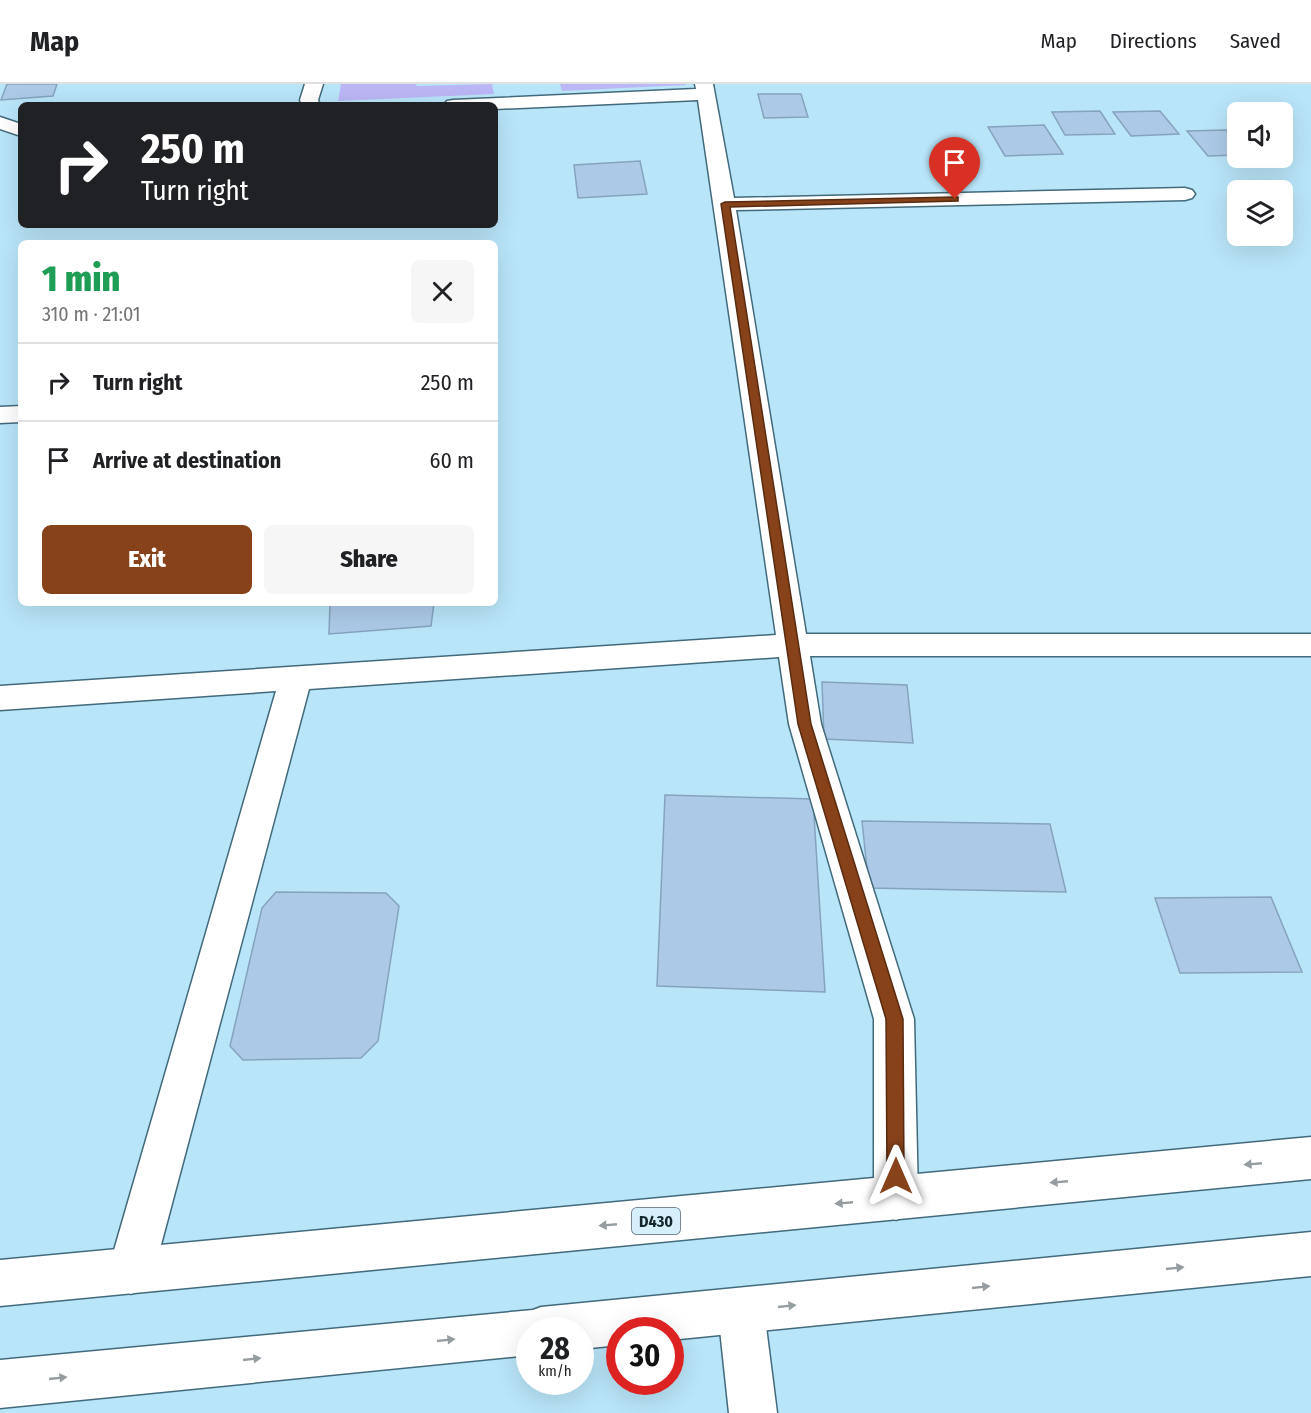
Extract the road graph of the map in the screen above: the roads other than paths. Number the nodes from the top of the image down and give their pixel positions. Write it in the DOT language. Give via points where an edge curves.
graph roads {
  1 [pos="314,84"];
  2 [pos="705,89"];
  3 [pos="309,102"];
  4 [pos="498,102"];
  5 [pos="0,123"];
  6 [pos="18,129"];
  7 [pos="1185,194"];
  8 [pos="725,204"];
  9 [pos="18,414"];
  10 [pos="0,415"];
  11 [pos="792,645"];
  12 [pos="1311,645"];
  13 [pos="296,678"];
  14 [pos="0,698"];
  15 [pos="1311,1158"];
  16 [pos="896,1198"];
  17 [pos="1311,1254"];
  18 [pos="131,1270"];
  19 [pos="0,1283"];
  20 [pos="741,1311"];
  21 [pos="594,1325"];
  22 [pos="516,1333"];
  23 [pos="0,1384"];
  24 [pos="753,1413"];
  1 -- 3 [label="main road"];
  2 -- 4 [label="main road"];
  2 -- 8 [label="main road"];
  5 -- 6 [label="main road"];
  7 -- 8 [label="main road"];
  8 -- 11 [label="main road"];
  9 -- 10 [label="main road"];
  11 -- 12 [label="main road"];
  11 -- 13 [label="main road"];
  11 -- 16 [label="main road" via="805,724 894,1019"];
  13 -- 14 [label="main road"];
  13 -- 18 [label="main road"];
  15 -- 16 [label="main road, D430, one-way"];
  16 -- 18 [label="main road, D430, one-way"];
  20 -- 17 [label="main road, one-way"];
  18 -- 19 [label="main road, D430"];
  20 -- 21 [label="main road"];
  20 -- 24 [label="main road"];
  23 -- 22 [label="main road, one-way"];
}
